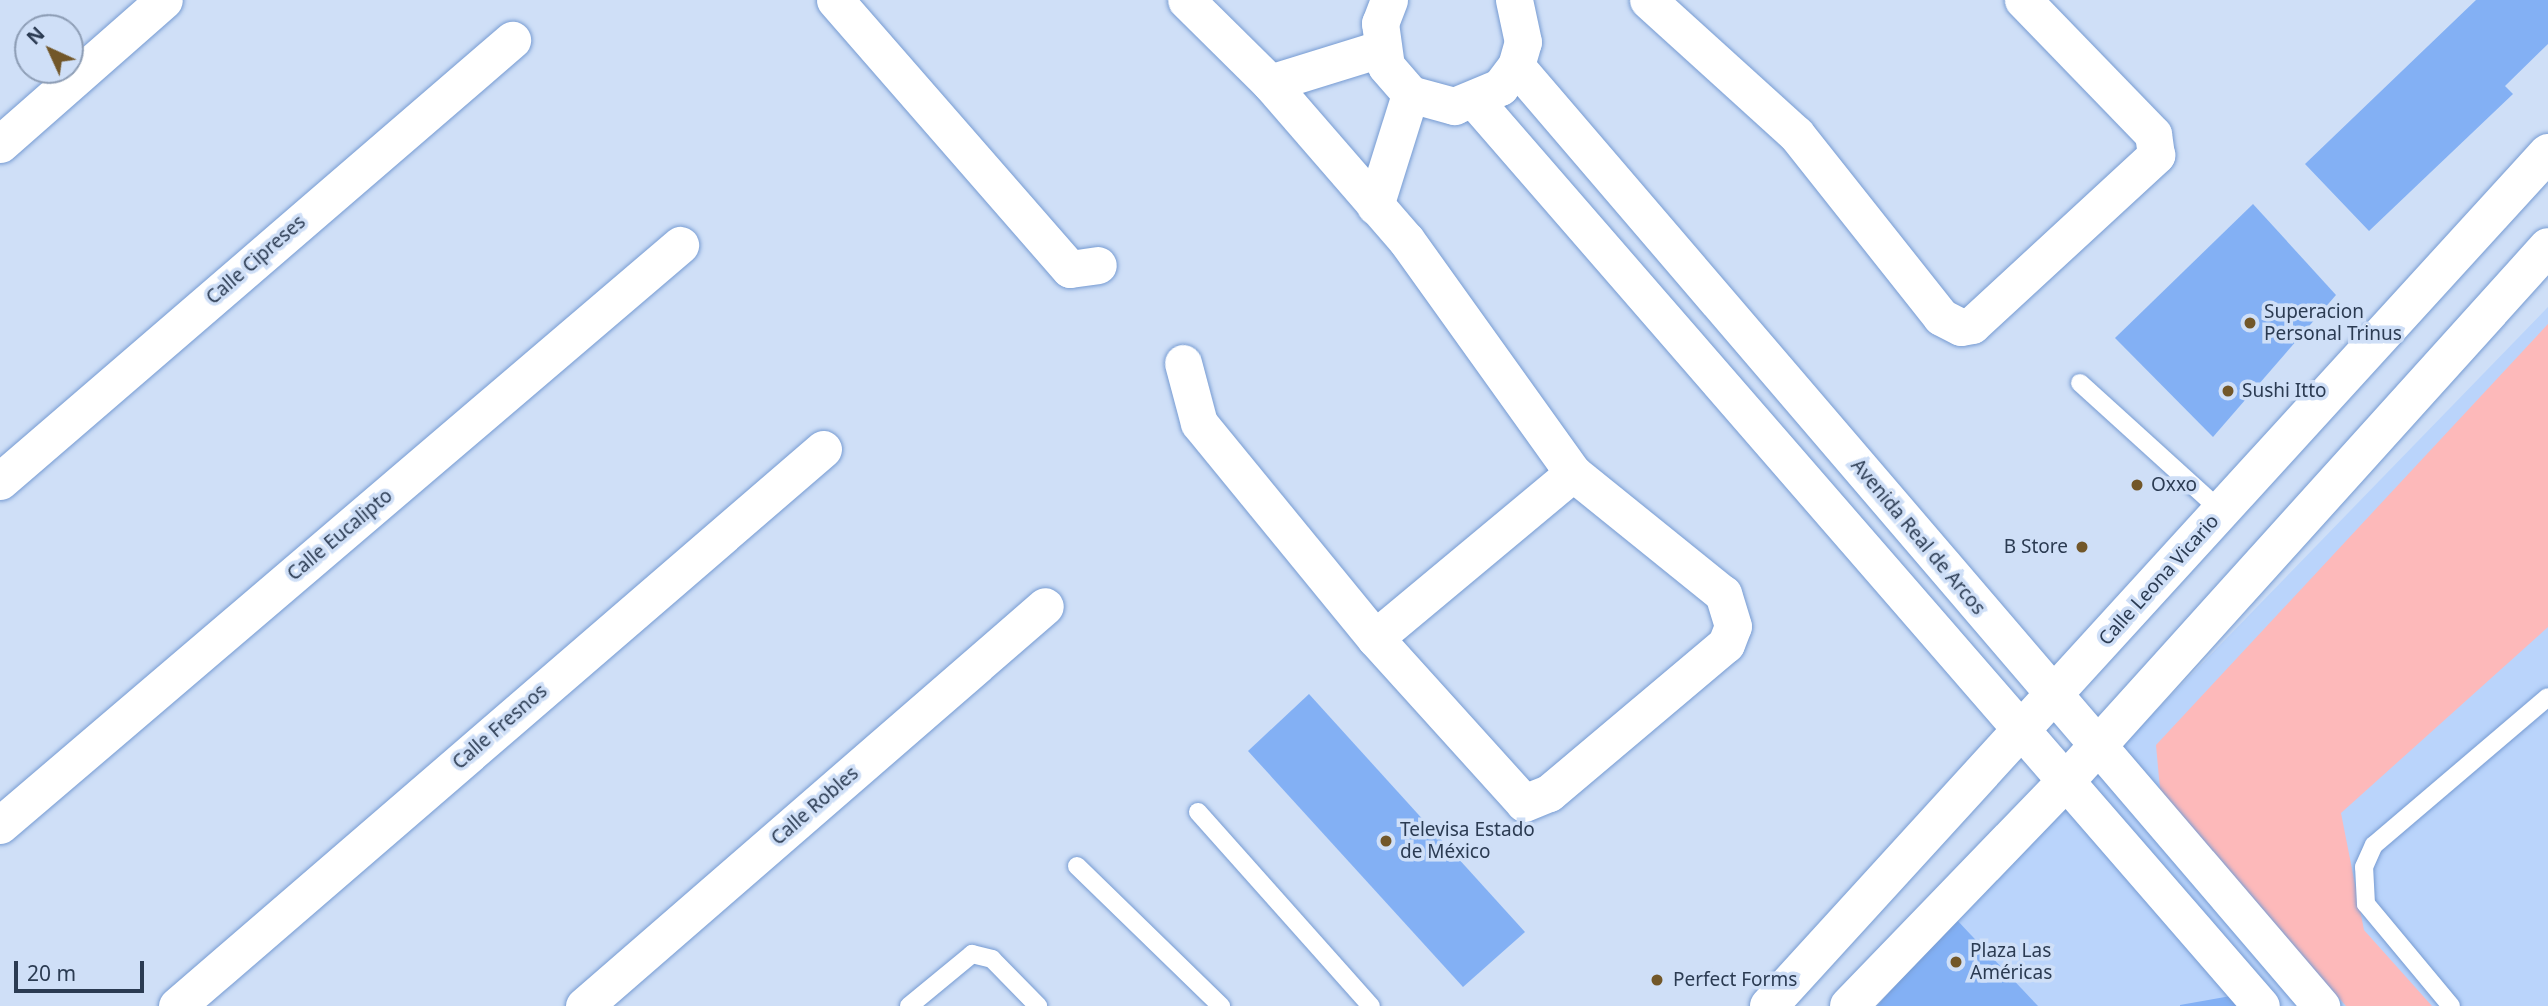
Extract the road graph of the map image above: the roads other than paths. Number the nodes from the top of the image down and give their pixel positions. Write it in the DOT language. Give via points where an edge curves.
graph roads {
  1 [pos="164,0"];
  2 [pos="835,0"];
  3 [pos="1186,0"];
  4 [pos="1389,0"];
  5 [pos="1514,0"];
  6 [pos="1648,0"];
  7 [pos="2023,0"];
  8 [pos="512,40"];
  9 [pos="1380,49"];
  10 [pos="1516,66"];
  11 [pos="1270,83"];
  12 [pos="1410,93"];
  13 [pos="1476,102"];
  14 [pos="0,144"];
  15 [pos="2548,153"];
  16 [pos="1375,206"];
  17 [pos="680,245"];
  18 [pos="2548,247"];
  19 [pos="1098,265"];
  20 [pos="1183,363"];
  21 [pos="2080,383"];
  22 [pos="823,449"];
  23 [pos="1573,473"];
  24 [pos="0,481"];
  25 [pos="2221,511"];
  26 [pos="1045,606"];
  27 [pos="1375,638"];
  28 [pos="2054,696"];
  29 [pos="2548,697"];
  30 [pos="2024,730"];
  31 [pos="2096,749"];
  32 [pos="2066,781"];
  33 [pos="1198,812"];
  34 [pos="0,825"];
  35 [pos="1077,866"];
  36 [pos="177,1006"];
  37 [pos="584,1006"];
  38 [pos="909,1006"];
  39 [pos="1038,1006"];
  40 [pos="1221,1006"];
  41 [pos="1371,1006"];
  42 [pos="1769,1006"];
  43 [pos="1849,1006"];
  44 [pos="2261,1006"];
  45 [pos="2321,1006"];
  46 [pos="2451,1006"];
  1 -- 14 [label="street"];
  2 -- 19 [label="street" via="1070,269"];
  3 -- 11 [label="street"];
  4 -- 9 [label="street"];
  5 -- 10 [label="street" via="1523,42"];
  6 -- 7 [label="street" via="1796,134 1941,317 1961,327 1972,325 2156,155 2153,134"];
  8 -- 24 [label="street, Calle Cipreses"];
  9 -- 11 [label="street"];
  9 -- 12 [label="street"];
  10 -- 13 [label="street" via="1500,88"];
  10 -- 28 [label="street, Avenida Real de Arcos"];
  11 -- 16 [label="street"];
  12 -- 13 [label="street" via="1431,104"];
  12 -- 16 [label="street"];
  13 -- 30 [label="street"];
  15 -- 25 [label="main road, Calle Leona Vicario"];
  16 -- 23 [label="street" via="1482,338"];
  17 -- 34 [label="street, Calle Eucalipto"];
  18 -- 31 [label="main road"];
  20 -- 27 [label="street" via="1199,423"];
  21 -- 25 [label="lane"];
  22 -- 36 [label="street, Calle Fresnos"];
  23 -- 27 [label="street"];
  23 -- 27 [label="street" via="1723,594 1733,626 1726,644 1549,793 1534,803 1511,794"];
  25 -- 28 [label="main road, Calle Leona Vicario"];
  26 -- 37 [label="street, Calle Robles"];
  28 -- 30 [label="main road, Calle Leona Vicario"];
  28 -- 31 [label="street, Avenida Real de Arcos"];
  29 -- 46 [label="lane" via="2374,845 2364,867 2367,904"];
  30 -- 32 [label="street"];
  30 -- 42 [label="main road, Calle Leona Vicario"];
  31 -- 32 [label="main road"];
  31 -- 45 [label="street, Avenida Real de Arcos"];
  32 -- 43 [label="main road"];
  32 -- 44 [label="street"];
  33 -- 41 [label="lane"];
  35 -- 40 [label="lane"];
  38 -- 39 [label="lane" via="972,954 992,960"];
}
